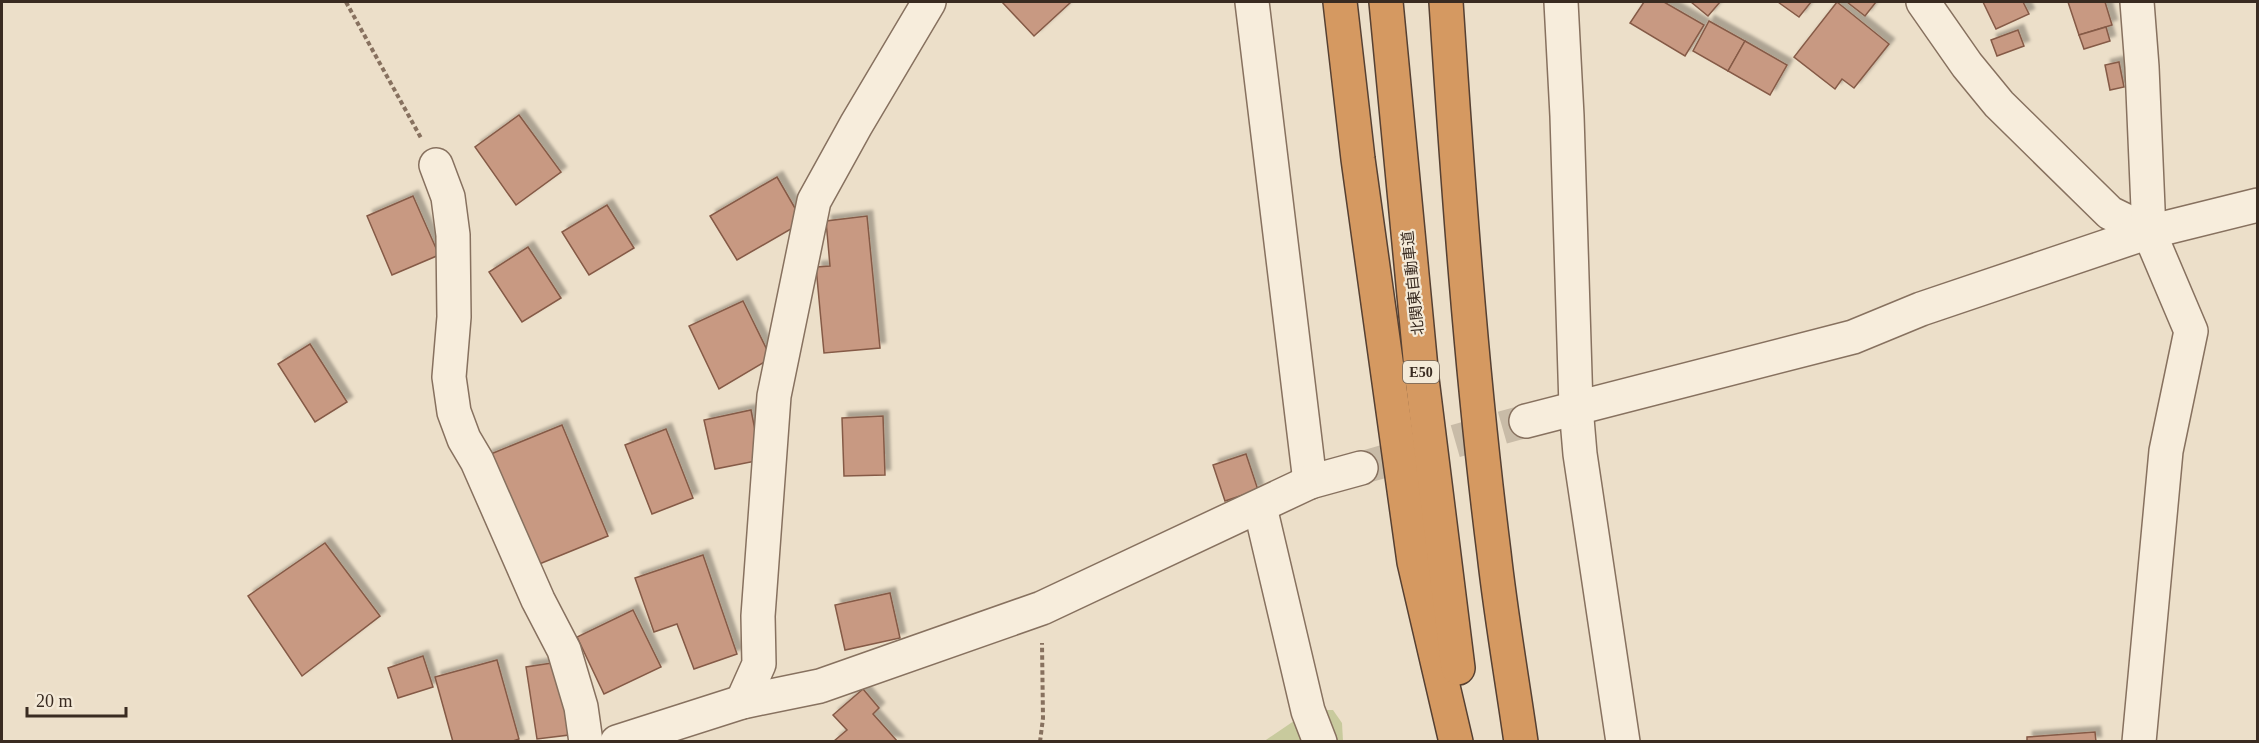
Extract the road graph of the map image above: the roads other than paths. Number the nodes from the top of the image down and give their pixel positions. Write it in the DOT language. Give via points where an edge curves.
graph roads {
  1 [pos="929,2"];
  2 [pos="1252,2"];
  3 [pos="1340,2"];
  4 [pos="1386,2"];
  5 [pos="1446,2"];
  6 [pos="1465,2"];
  7 [pos="1561,2"];
  8 [pos="1923,2"];
  9 [pos="2137,2"];
  10 [pos="1456,159"];
  11 [pos="436,165"];
  12 [pos="2258,205"];
  13 [pos="2148,232"];
  14 [pos="1576,407"];
  15 [pos="1526,420"];
  16 [pos="1361,468"];
  17 [pos="1310,482"];
  18 [pos="1260,507"];
  19 [pos="742,702"];
  20 [pos="586,741"];
  21 [pos="618,741"];
  22 [pos="1320,741"];
  23 [pos="1456,741"];
  24 [pos="1469,741"];
  25 [pos="1521,741"];
  26 [pos="1623,741"];
  27 [pos="2139,741"];
  1 -- 19 [label="street" via="814,201 774,396 758,616 759,664"];
  2 -- 17 [label="street"];
  3 -- 23 [label="highway" via="1414,562"];
  4 -- 24 [label="highway, 北関東自動車道 / E50" via="1422,379"];
  5 -- 10 [label="highway"];
  6 -- 10 [label="highway"];
  7 -- 14 [label="street"];
  8 -- 13 [label="street" via="1999,104 2109,213"];
  9 -- 13 [label="street"];
  10 -- 25 [label="highway" via="1492,541"];
  11 -- 20 [label="street" via="447,197 453,235 454,317 448,377 453,412 564,650 582,707"];
  12 -- 13 [label="street"];
  13 -- 14 [label="street" via="1921,309 1852,337"];
  13 -- 27 [label="street" via="2191,331 2166,451"];
  14 -- 15 [label="street"];
  14 -- 26 [label="street"];
  16 -- 17 [label="street"];
  17 -- 18 [label="street"];
  18 -- 19 [label="street" via="1041,608 820,686"];
  18 -- 22 [label="street" via="1308,711"];
  19 -- 21 [label="street"];
}
